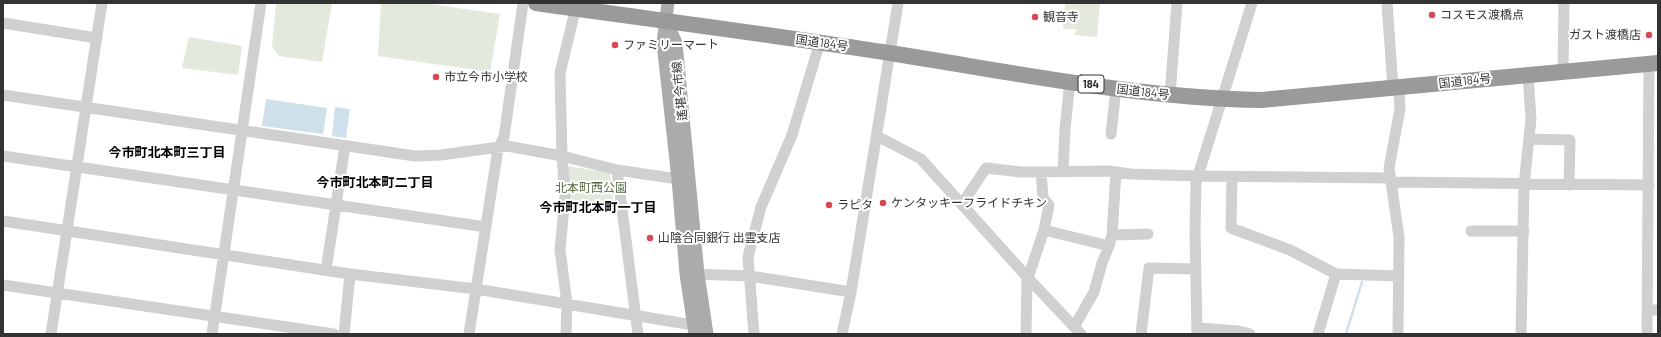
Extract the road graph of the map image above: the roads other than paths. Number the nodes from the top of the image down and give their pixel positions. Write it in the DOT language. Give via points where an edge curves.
graph roads {
  1 [pos="102,3"];
  2 [pos="261,3"];
  3 [pos="523,3"];
  4 [pos="536,3"];
  5 [pos="668,3"];
  6 [pos="898,3"];
  7 [pos="1177,3"];
  8 [pos="1252,3"];
  9 [pos="1387,3"];
  10 [pos="1564,3"];
  11 [pos="576,6"];
  12 [pos="666,20"];
  13 [pos="3,23"];
  14 [pos="97,38"];
  15 [pos="820,42"];
  16 [pos="890,53"];
  17 [pos="1654,64"];
  18 [pos="1563,71"];
  19 [pos="1528,75"];
  20 [pos="1070,81"];
  21 [pos="1116,88"];
  22 [pos="1393,88"];
  23 [pos="3,95"];
  24 [pos="1170,96"];
  25 [pos="1222,99"];
  26 [pos="87,107"];
  27 [pos="242,129"];
  28 [pos="1111,134"];
  29 [pos="878,136"];
  30 [pos="1529,139"];
  31 [pos="345,146"];
  32 [pos="498,149"];
  33 [pos="3,156"];
  34 [pos="562,156"];
  35 [pos="78,166"];
  36 [pos="617,170"];
  37 [pos="1063,171"];
  38 [pos="1041,172"];
  39 [pos="1116,172"];
  40 [pos="1198,176"];
  41 [pos="1232,177"];
  42 [pos="684,179"];
  43 [pos="1391,180"];
  44 [pos="1524,185"];
  45 [pos="1569,185"];
  46 [pos="1649,185"];
  47 [pos="233,189"];
  48 [pos="336,204"];
  49 [pos="962,204"];
  50 [pos="3,221"];
  51 [pos="486,227"];
  52 [pos="67,230"];
  53 [pos="1044,230"];
  54 [pos="1471,231"];
  55 [pos="1524,231"];
  56 [pos="1148,234"];
  57 [pos="1112,235"];
  58 [pos="1109,246"];
  59 [pos="224,253"];
  60 [pos="1196,268"];
  61 [pos="326,270"];
  62 [pos="350,274"];
  63 [pos="692,274"];
  64 [pos="1336,274"];
  65 [pos="750,276"];
  66 [pos="1399,276"];
  67 [pos="1028,278"];
  68 [pos="3,286"];
  69 [pos="476,290"];
  70 [pos="851,292"];
  71 [pos="57,294"];
  72 [pos="566,303"];
  73 [pos="1653,310"];
  74 [pos="636,316"];
  75 [pos="214,317"];
  76 [pos="700,329"];
  77 [pos="1078,331"];
  78 [pos="1197,331"];
  79 [pos="51,334"];
  80 [pos="212,334"];
  81 [pos="334,334"];
  82 [pos="344,334"];
  83 [pos="469,334"];
  84 [pos="566,334"];
  85 [pos="638,334"];
  86 [pos="754,334"];
  87 [pos="842,334"];
  88 [pos="1026,334"];
  89 [pos="1140,334"];
  90 [pos="1250,334"];
  91 [pos="1318,334"];
  92 [pos="1398,334"];
  93 [pos="1521,334"];
  94 [pos="1647,334"];
  1 -- 14 [label="street"];
  2 -- 27 [label="street"];
  3 -- 32 [label="street" via="504,137"];
  4 -- 11 [label="highway, 国道184号 / 184"];
  5 -- 12 [label="main road, 遙堪今市線"];
  6 -- 16 [label="street"];
  7 -- 24 [label="street"];
  8 -- 25 [label="street"];
  9 -- 22 [label="street"];
  10 -- 18 [label="street"];
  11 -- 12 [label="highway, 国道184号 / 184"];
  11 -- 34 [label="street" via="560,73"];
  12 -- 15 [label="highway, 国道184号 / 184"];
  12 -- 42 [label="main road, 遙堪今市線" via="663,43"];
  13 -- 14 [label="street"];
  14 -- 26 [label="street"];
  15 -- 16 [label="highway, 国道184号 / 184"];
  15 -- 65 [label="street" via="792,135 761,207 748,257"];
  16 -- 20 [label="highway, 国道184号 / 184"];
  16 -- 29 [label="street"];
  17 -- 18 [label="highway, 国道184号 / 184"];
  17 -- 46 [label="street"];
  18 -- 19 [label="highway, 国道184号 / 184"];
  19 -- 22 [label="highway, 国道184号 / 184"];
  19 -- 30 [label="street" via="1531,119"];
  20 -- 21 [label="highway, 国道184号 / 184"];
  20 -- 37 [label="street"];
  21 -- 24 [label="highway, 国道184号 / 184"];
  21 -- 28 [label="street"];
  22 -- 25 [label="highway, 国道184号 / 184" via="1261,100"];
  22 -- 43 [label="street" via="1399,94 1400,109 1390,157"];
  23 -- 26 [label="street"];
  24 -- 25 [label="highway, 国道184号 / 184"];
  25 -- 40 [label="street"];
  26 -- 27 [label="street"];
  26 -- 35 [label="street"];
  27 -- 31 [label="street"];
  27 -- 47 [label="street"];
  29 -- 49 [label="street" via="920,159"];
  29 -- 70 [label="street"];
  30 -- 44 [label="street"];
  30 -- 45 [label="street" via="1570,140"];
  31 -- 32 [label="street" via="415,156"];
  31 -- 48 [label="street"];
  32 -- 34 [label="street" via="507,146"];
  32 -- 51 [label="street"];
  33 -- 35 [label="street"];
  34 -- 36 [label="street"];
  34 -- 72 [label="street" via="565,196 560,250"];
  35 -- 47 [label="street"];
  35 -- 52 [label="street"];
  36 -- 42 [label="street"];
  36 -- 74 [label="street"];
  37 -- 38 [label="street"];
  37 -- 39 [label="street"];
  38 -- 49 [label="street" via="1008,172 986,168"];
  38 -- 53 [label="street" via="1043,198 1049,205"];
  39 -- 40 [label="street"];
  39 -- 57 [label="street"];
  40 -- 41 [label="street"];
  40 -- 60 [label="street" via="1195,194"];
  41 -- 43 [label="street"];
  41 -- 64 [label="street" via="1231,228 1290,250"];
  42 -- 63 [label="main road, 遙堪今市線"];
  43 -- 44 [label="street"];
  43 -- 66 [label="street" via="1399,237"];
  44 -- 45 [label="street"];
  44 -- 55 [label="street"];
  45 -- 46 [label="street"];
  46 -- 73 [label="street"];
  47 -- 48 [label="street"];
  47 -- 59 [label="street"];
  48 -- 51 [label="street"];
  48 -- 61 [label="street"];
  49 -- 67 [label="street"];
  50 -- 52 [label="street"];
  51 -- 69 [label="street"];
  52 -- 59 [label="street"];
  52 -- 71 [label="street"];
  53 -- 58 [label="street"];
  53 -- 67 [label="street"];
  54 -- 55 [label="street"];
  55 -- 93 [label="street"];
  56 -- 57 [label="street"];
  57 -- 58 [label="street"];
  58 -- 77 [label="street"];
  59 -- 61 [label="street"];
  59 -- 75 [label="street"];
  60 -- 78 [label="street"];
  60 -- 89 [label="street" via="1148,268"];
  61 -- 62 [label="street"];
  62 -- 69 [label="street"];
  62 -- 82 [label="street"];
  63 -- 65 [label="street"];
  63 -- 76 [label="main road, 遙堪今市線"];
  64 -- 66 [label="street"];
  64 -- 91 [label="street"];
  65 -- 70 [label="street"];
  65 -- 86 [label="street"];
  66 -- 92 [label="street"];
  67 -- 77 [label="street"];
  67 -- 88 [label="street"];
  68 -- 71 [label="street"];
  69 -- 72 [label="street"];
  69 -- 83 [label="street"];
  70 -- 87 [label="street"];
  71 -- 75 [label="street"];
  71 -- 79 [label="street"];
  72 -- 74 [label="street"];
  72 -- 84 [label="street"];
  73 -- 94 [label="street"];
  74 -- 76 [label="street"];
  74 -- 85 [label="street"];
  75 -- 80 [label="street"];
  75 -- 81 [label="street"];
  78 -- 90 [label="street" via="1239,331"];
}
